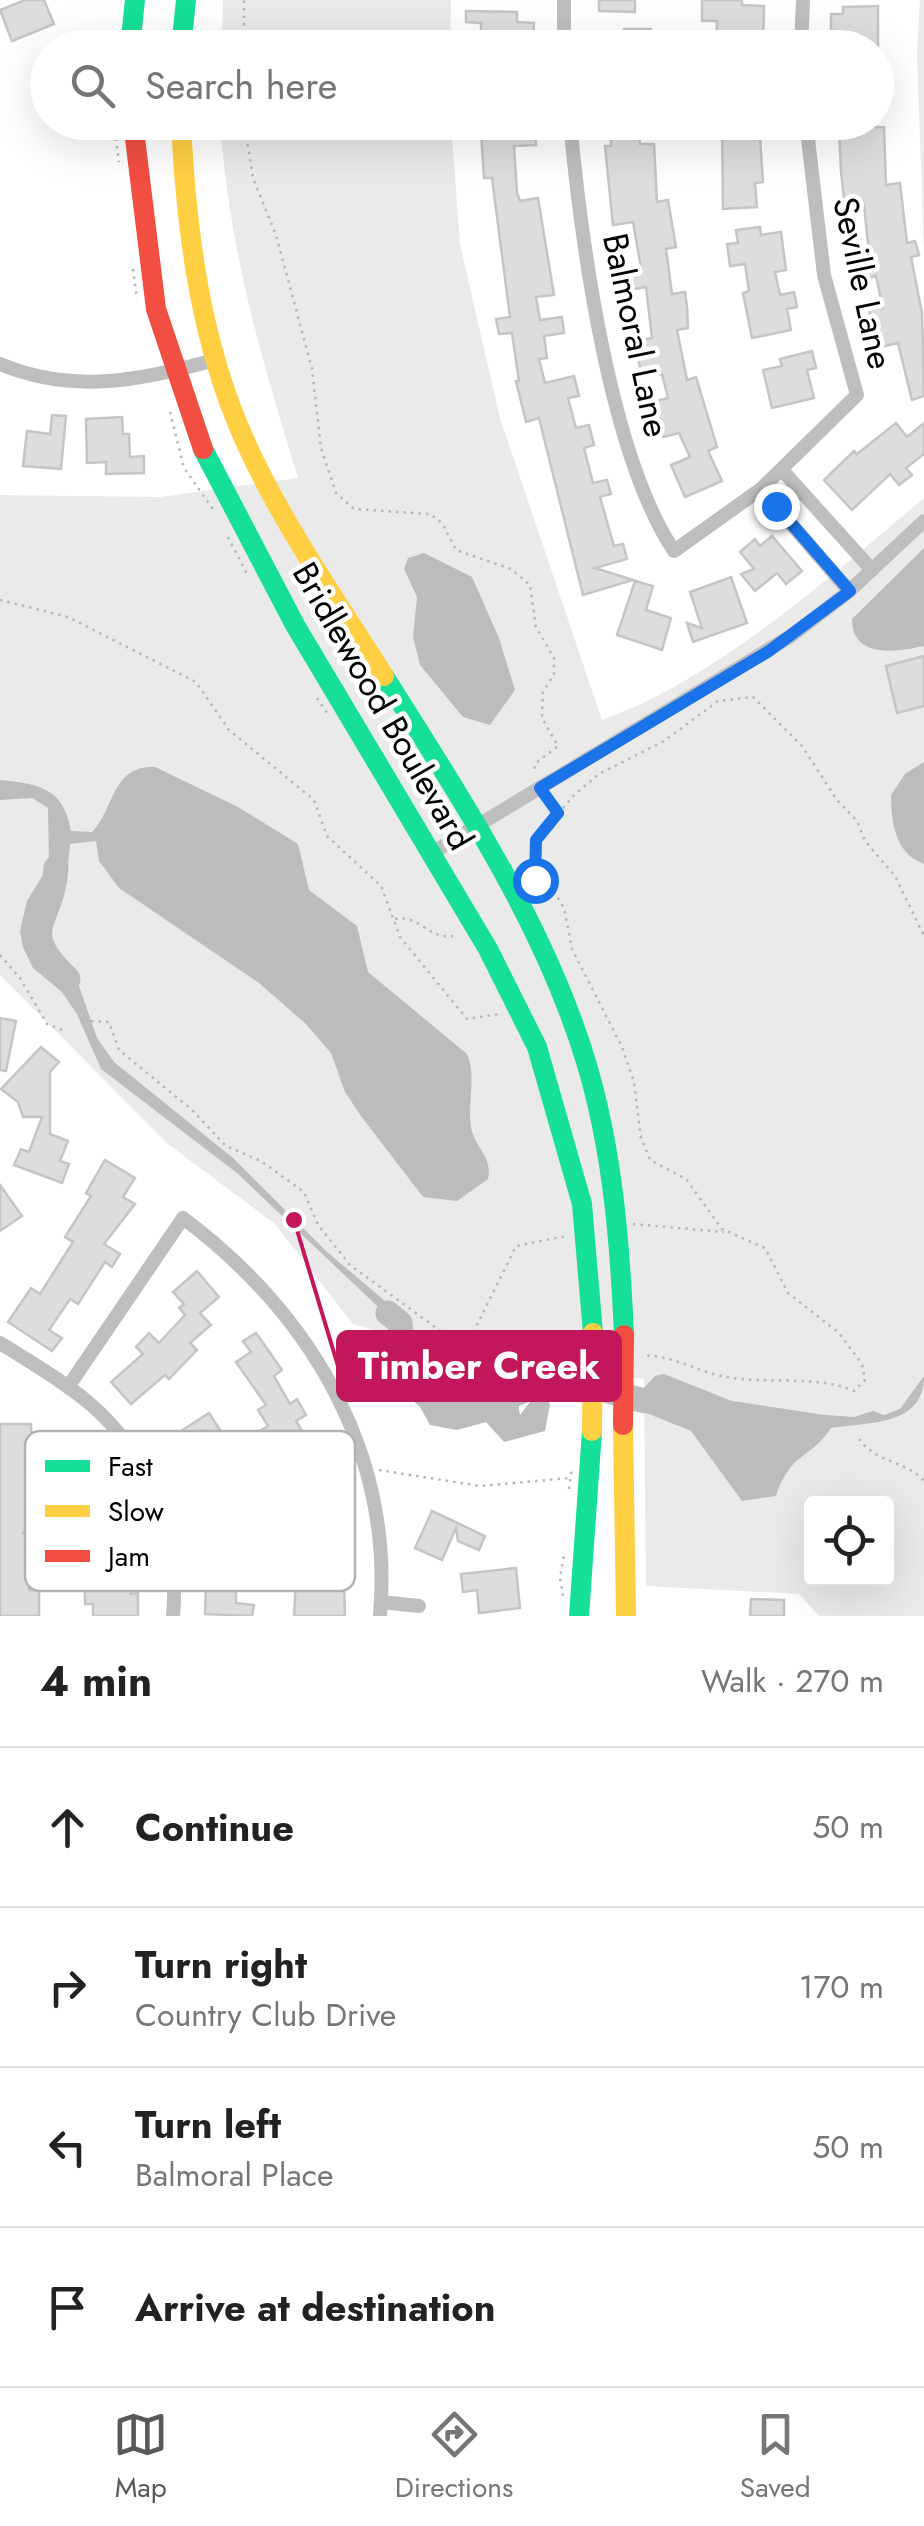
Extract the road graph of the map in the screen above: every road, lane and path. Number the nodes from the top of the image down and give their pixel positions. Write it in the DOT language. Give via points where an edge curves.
graph roads {
  1 [pos="135,0"];
  2 [pos="186,0"];
  3 [pos="244,0"];
  4 [pos="564,0"];
  5 [pos="803,0"];
  6 [pos="132,30"];
  7 [pos="183,30"];
  8 [pos="244,30"];
  9 [pos="564,30"];
  10 [pos="802,30"];
  11 [pos="135,140"];
  12 [pos="183,140"];
  13 [pos="247,140"];
  14 [pos="572,140"];
  15 [pos="808,140"];
  16 [pos="218,360"];
  17 [pos="0,364"];
  18 [pos="173,372"];
  19 [pos="782,470"];
  20 [pos="761,489"];
  21 [pos="924,521"];
  22 [pos="674,550"];
  23 [pos="872,570"];
  24 [pos="850,591"];
  25 [pos="0,600"];
  26 [pos="540,788"];
  27 [pos="558,813"];
  28 [pos="474,827"];
  29 [pos="432,853"];
  30 [pos="541,884"];
  31 [pos="527,892"];
  32 [pos="394,920"];
  33 [pos="453,936"];
  34 [pos="924,936"];
  35 [pos="0,956"];
  36 [pos="509,1011"];
  37 [pos="91,1021"];
  38 [pos="64,1030"];
  39 [pos="636,1223"];
  40 [pos="727,1232"];
  41 [pos="576,1234"];
  42 [pos="462,1338"];
  43 [pos="0,1343"];
  44 [pos="640,1355"];
  45 [pos="586,1356"];
  46 [pos="68,1387"];
  47 [pos="118,1431"];
  48 [pos="354,1431"];
  49 [pos="355,1435"];
  50 [pos="860,1439"];
  51 [pos="368,1472"];
  52 [pos="569,1478"];
  53 [pos="924,1481"];
  54 [pos="173,1591"];
  55 [pos="418,1606"];
  56 [pos="380,1609"];
  57 [pos="173,1616"];
  58 [pos="579,1616"];
  59 [pos="626,1616"];
  1 -- 6 [label="main road"];
  2 -- 7 [label="main road"];
  3 -- 8 [label="path"];
  4 -- 9 [label="street"];
  5 -- 10 [label="street"];
  11 -- 18 [label="main road, Bridlewood Boulevard" via="156,309"];
  12 -- 16 [label="main road, Bridlewood Boulevard" via="194,249"];
  13 -- 26 [label="path" via="312,369 322,448 336,493 354,508 430,514 456,550 512,569 530,586 536,627 552,650 554,668 541,708 558,746 533,767"];
  14 -- 22 [label="street, Balmoral Lane" via="606,353 636,470 658,528"];
  15 -- 19 [label="street, Seville Lane" via="824,275 856,396"];
  16 -- 18 [label="street"];
  16 -- 28 [label="main road, Bridlewood Boulevard" via="239,427 275,493"];
  17 -- 18 [label="street" via="101,384"];
  18 -- 29 [label="main road, Bridlewood Boulevard" via="198,440 295,625"];
  19 -- 20 [label="street, Seville Lane"];
  19 -- 23 [label="street"];
  20 -- 22 [label="street, Seville Lane"];
  20 -- 24 [label="street"];
  21 -- 23 [label="street"];
  23 -- 24 [label="street"];
  24 -- 26 [label="street" via="769,651"];
  25 -- 32 [label="path" via="68,616 196,682 230,730 314,800 328,836 381,886"];
  26 -- 27 [label="path"];
  26 -- 28 [label="street"];
  27 -- 30 [label="path" via="536,840 535,880"];
  27 -- 34 [label="path" via="587,783 664,741 718,701 753,697 802,746 836,800 858,820"];
  28 -- 29 [label="street"];
  28 -- 59 [label="main road, Bridlewood Boulevard, bridge" via="557,981 594,1089 618,1211"];
  29 -- 58 [label="main road, Bridlewood Boulevard, bridge" via="504,977 553,1091 582,1204 593,1333"];
  30 -- 31 [label="path"];
  30 -- 40 [label="path" via="564,908 572,949 622,1047 646,1154 686,1179"];
  32 -- 33 [label="path" via="406,917 438,936"];
  32 -- 36 [label="path" via="407,947 467,1019"];
  35 -- 38 [label="path" via="47,1024"];
  37 -- 42 [label="path" via="109,1022 119,1050 226,1146 304,1192 318,1225 350,1266 430,1326"];
  39 -- 40 [label="path"];
  40 -- 44 [label="path" via="771,1254 788,1293 830,1325 862,1364 862,1386 854,1391 723,1377 684,1360"];
  41 -- 42 [label="path" via="516,1246 474,1331"];
  42 -- 45 [label="path" via="504,1338 560,1356"];
  43 -- 46 [label="street"];
  46 -- 47 [label="street"];
  46 -- 48 [label="street" via="184,1218 247,1271 306,1339"];
  49 -- 51 [label="street"];
  50 -- 53 [label="path" via="875,1457 914,1470"];
  51 -- 52 [label="path" via="480,1486"];
  51 -- 56 [label="street" via="378,1524"];
  54 -- 57 [label="street"];
  55 -- 56 [label="street"];
}
